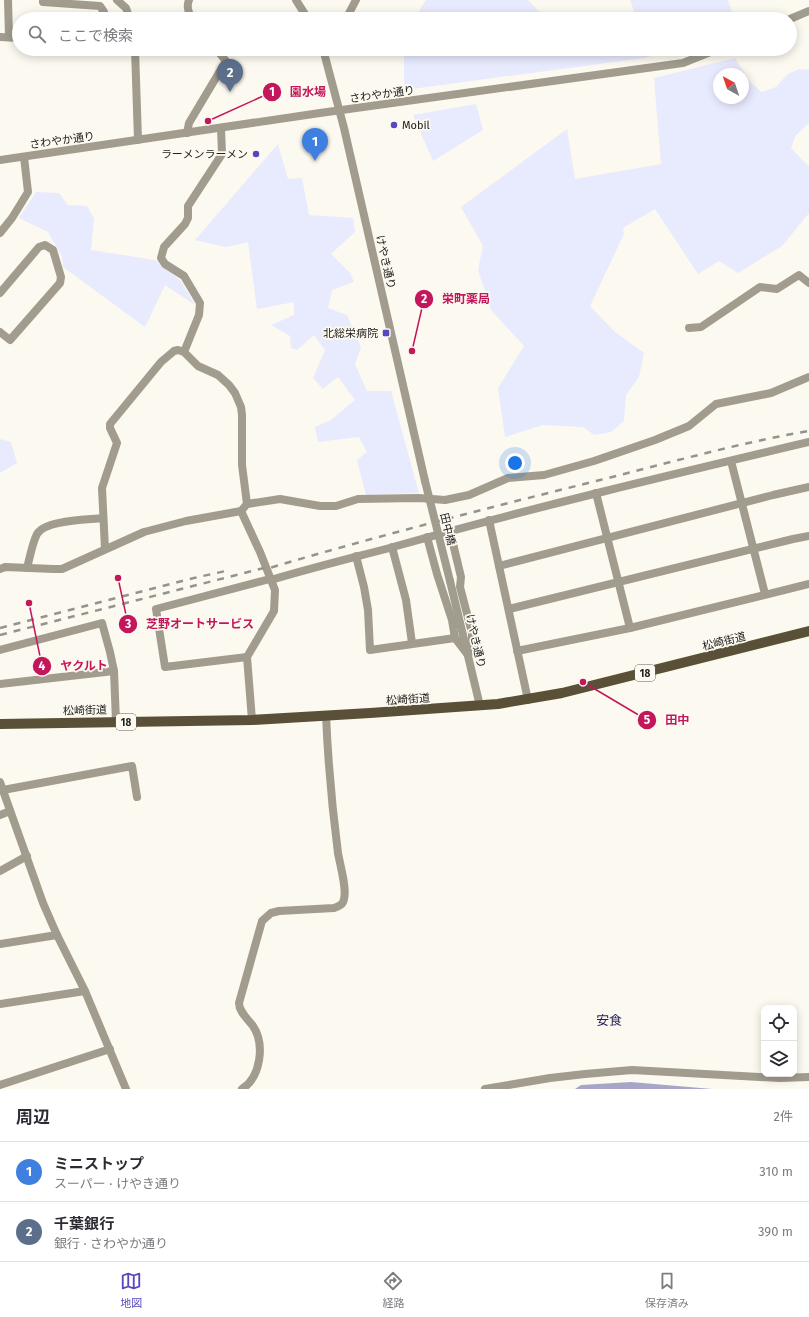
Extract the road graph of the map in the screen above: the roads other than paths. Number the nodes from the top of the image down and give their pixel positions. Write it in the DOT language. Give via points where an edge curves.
graph roads {
  1 [pos="8,0"];
  2 [pos="43,0"];
  3 [pos="117,0"];
  4 [pos="189,0"];
  5 [pos="296,0"];
  6 [pos="356,0"];
  7 [pos="809,10"];
  8 [pos="104,12"];
  9 [pos="127,12"];
  10 [pos="188,12"];
  11 [pos="304,12"];
  12 [pos="350,12"];
  13 [pos="797,16"];
  14 [pos="4,37"];
  15 [pos="135,56"];
  16 [pos="222,56"];
  17 [pos="324,56"];
  18 [pos="700,56"];
  19 [pos="339,111"];
  20 [pos="221,128"];
  21 [pos="187,133"];
  22 [pos="138,140"];
  23 [pos="24,157"];
  24 [pos="0,160"];
  25 [pos="0,233"];
  26 [pos="809,283"];
  27 [pos="0,293"];
  28 [pos="689,328"];
  29 [pos="0,332"];
  30 [pos="184,352"];
  31 [pos="808,375"];
  32 [pos="809,442"];
  33 [pos="731,461"];
  34 [pos="425,481"];
  35 [pos="809,487"];
  36 [pos="596,493"];
  37 [pos="248,504"];
  38 [pos="742,504"];
  39 [pos="241,511"];
  40 [pos="103,518"];
  41 [pos="489,520"];
  42 [pos="450,531"];
  43 [pos="809,536"];
  44 [pos="427,537"];
  45 [pos="608,539"];
  46 [pos="392,547"];
  47 [pos="754,548"];
  48 [pos="105,549"];
  49 [pos="356,556"];
  50 [pos="499,566"];
  51 [pos="27,568"];
  52 [pos="0,569"];
  53 [pos="270,580"];
  54 [pos="450,581"];
  55 [pos="619,583"];
  56 [pos="809,584"];
  57 [pos="765,594"];
  58 [pos="509,609"];
  59 [pos="630,628"];
  60 [pos="809,631"];
  61 [pos="455,638"];
  62 [pos="412,643"];
  63 [pos="0,650"];
  64 [pos="517,651"];
  65 [pos="468,655"];
  66 [pos="247,657"];
  67 [pos="114,671"];
  68 [pos="0,684"];
  69 [pos="528,700"];
  70 [pos="480,706"];
  71 [pos="326,715"];
  72 [pos="252,720"];
  73 [pos="116,722"];
  74 [pos="0,724"];
  75 [pos="2,786"];
  76 [pos="138,796"];
  77 [pos="10,811"];
  78 [pos="0,815"];
  79 [pos="26,856"];
  80 [pos="0,871"];
  81 [pos="57,935"];
  82 [pos="0,944"];
  83 [pos="85,991"];
  84 [pos="0,1004"];
  85 [pos="110,1049"];
  86 [pos="809,1077"];
  87 [pos="0,1085"];
  88 [pos="126,1089"];
  89 [pos="242,1089"];
  90 [pos="485,1089"];
  1 -- 14 [label="street"];
  2 -- 8 [label="street" via="100,6"];
  3 -- 9 [label="street"];
  4 -- 10 [label="street"];
  5 -- 11 [label="street"];
  6 -- 12 [label="street"];
  7 -- 13 [label="street"];
  15 -- 22 [label="street"];
  16 -- 21 [label="street" via="226,61 189,123"];
  17 -- 19 [label="street, けやき通り"];
  18 -- 19 [label="street, さわやか通り" via="683,63"];
  19 -- 20 [label="street, さわやか通り"];
  19 -- 34 [label="street, けやき通り"];
  20 -- 21 [label="street, さわやか通り"];
  20 -- 30 [label="street" via="222,154 188,206 185,224 164,247 161,258 184,276 200,303 199,315"];
  21 -- 22 [label="street, さわやか通り"];
  22 -- 23 [label="street, さわやか通り"];
  23 -- 24 [label="street, さわやか通り"];
  23 -- 25 [label="street" via="28,192"];
  26 -- 28 [label="street" via="799,275 777,289 760,288 702,327"];
  27 -- 29 [label="street" via="39,247 45,245 53,250 61,277 60,283 10,340"];
  30 -- 37 [label="street" via="198,366 218,375 229,384 238,400 242,415 242,465"];
  30 -- 40 [label="street" via="174,351 161,362 110,424 117,443 102,488"];
  31 -- 37 [label="street" via="771,392 716,404 689,426 594,462 544,475 508,478 469,495 445,500 358,499 336,506 280,499"];
  32 -- 33 [label="street"];
  33 -- 36 [label="street"];
  33 -- 38 [label="street"];
  34 -- 54 [label="street, 田中橋, bridge"];
  35 -- 38 [label="street"];
  36 -- 41 [label="street"];
  36 -- 45 [label="street"];
  37 -- 39 [label="street"];
  38 -- 45 [label="street"];
  38 -- 47 [label="street"];
  39 -- 48 [label="street" via="144,532"];
  39 -- 53 [label="street"];
  40 -- 48 [label="street"];
  40 -- 51 [label="street" via="52,524 44,528 38,533"];
  41 -- 42 [label="street"];
  41 -- 50 [label="street"];
  42 -- 44 [label="street"];
  42 -- 65 [label="street" via="461,577 460,587 472,633 472,649"];
  43 -- 47 [label="street"];
  44 -- 46 [label="street"];
  44 -- 61 [label="street"];
  45 -- 50 [label="street"];
  45 -- 55 [label="street"];
  46 -- 49 [label="street"];
  46 -- 62 [label="street" via="406,600"];
  47 -- 55 [label="street"];
  47 -- 57 [label="street"];
  48 -- 51 [label="street" via="54,570"];
  49 -- 53 [label="street"];
  49 -- 62 [label="street" via="368,610 370,650"];
  50 -- 58 [label="street"];
  51 -- 52 [label="street"];
  53 -- 66 [label="street" via="275,590 274,611"];
  53 -- 66 [label="street" via="156,609 165,667"];
  54 -- 65 [label="street, けやき通り"];
  55 -- 58 [label="street"];
  55 -- 59 [label="street"];
  56 -- 57 [label="street"];
  57 -- 59 [label="street"];
  58 -- 64 [label="street"];
  59 -- 64 [label="street"];
  60 -- 69 [label="main road, 松崎街道 / 18"];
  61 -- 62 [label="street"];
  61 -- 65 [label="street"];
  63 -- 67 [label="street" via="102,623"];
  64 -- 69 [label="street"];
  65 -- 70 [label="street, けやき通り"];
  66 -- 72 [label="street"];
  67 -- 68 [label="street"];
  67 -- 73 [label="street"];
  69 -- 70 [label="main road, 松崎街道 / 18"];
  70 -- 71 [label="main road, 松崎街道 / 18"];
  71 -- 72 [label="main road, 松崎街道 / 18"];
  71 -- 89 [label="street" via="327,750 344,900 341,906 334,908 271,913 262,921 239,1003 239,1008 254,1028 260,1051 253,1077 248,1086"];
  72 -- 73 [label="main road, 松崎街道 / 18"];
  73 -- 74 [label="main road, 松崎街道 / 18"];
  75 -- 76 [label="street" via="132,766"];
  75 -- 77 [label="street"];
  77 -- 78 [label="street"];
  77 -- 79 [label="street"];
  79 -- 80 [label="street"];
  79 -- 81 [label="street"];
  81 -- 82 [label="street"];
  81 -- 83 [label="street"];
  83 -- 84 [label="street"];
  83 -- 85 [label="street"];
  85 -- 87 [label="street"];
  85 -- 88 [label="street"];
  86 -- 90 [label="street" via="780,1078 632,1070 550,1078"];
}
